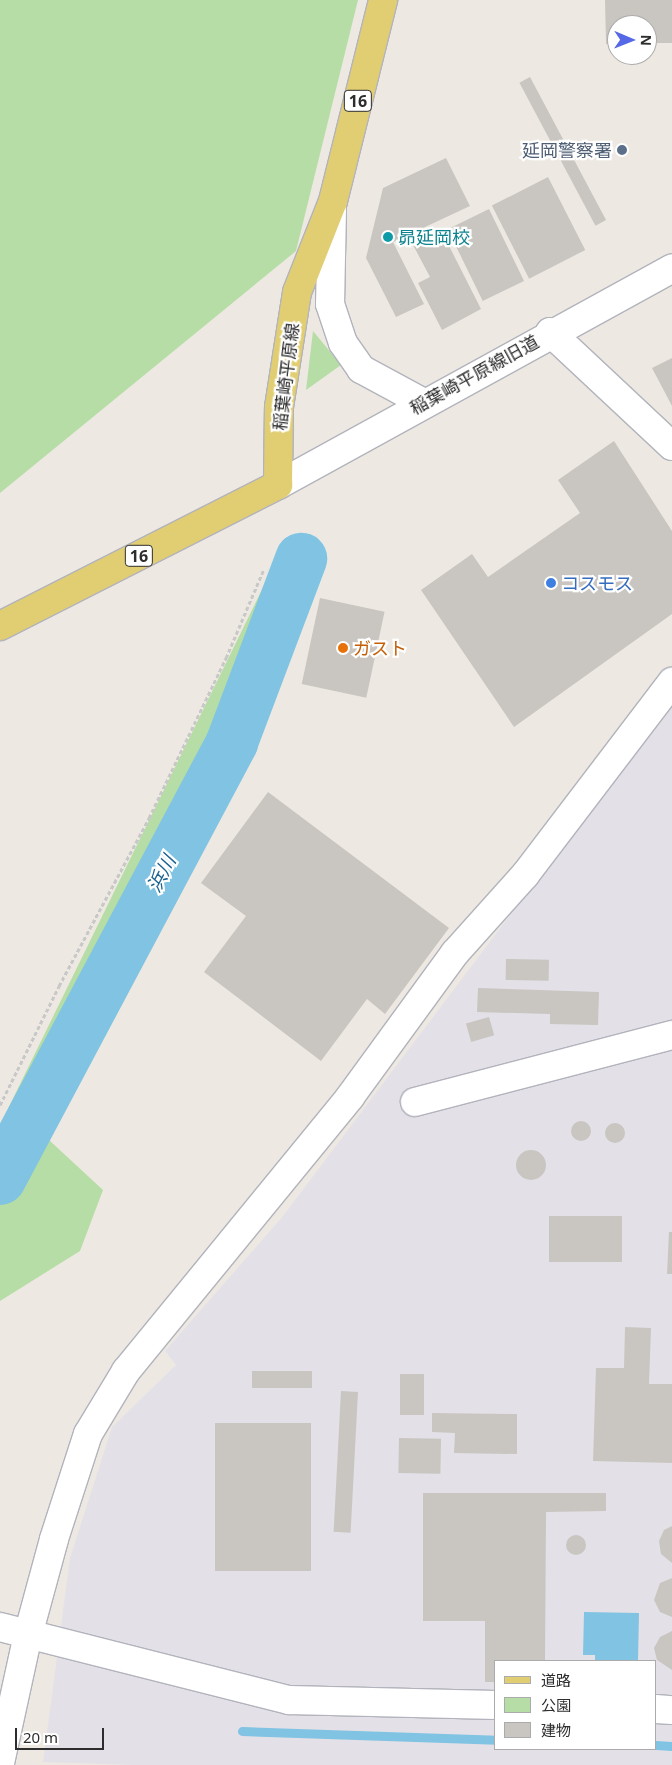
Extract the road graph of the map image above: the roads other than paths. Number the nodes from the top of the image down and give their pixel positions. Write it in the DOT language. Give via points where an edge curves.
graph roads {
  1 [pos="383,0"];
  2 [pos="333,201"];
  3 [pos="672,268"];
  4 [pos="550,332"];
  5 [pos="424,403"];
  6 [pos="672,446"];
  7 [pos="278,485"];
  8 [pos="0,626"];
  9 [pos="672,682"];
  10 [pos="672,1035"];
  11 [pos="415,1102"];
  12 [pos="0,1627"];
  13 [pos="28,1635"];
  14 [pos="494,1705"];
  15 [pos="657,1709"];
  16 [pos="672,1710"];
  17 [pos="0,1763"];
  1 -- 2 [label="main road, 稲葉崎平原線 / 16"];
  2 -- 5 [label="street" via="330,304 343,343 361,369"];
  2 -- 7 [label="main road, 稲葉崎平原線 / 16" via="297,292 279,407"];
  3 -- 4 [label="street, 稲葉崎平原線旧道"];
  4 -- 5 [label="street, 稲葉崎平原線旧道"];
  4 -- 6 [label="street"];
  5 -- 7 [label="street, 稲葉崎平原線旧道"];
  7 -- 8 [label="main road, 16"];
  9 -- 13 [label="street" via="525,875 455,953 350,1097 126,1371 88,1434 54,1539"];
  10 -- 11 [label="street"];
  12 -- 13 [label="street"];
  13 -- 14 [label="street" via="289,1700"];
  13 -- 17 [label="street"];
  15 -- 16 [label="street"];
}
